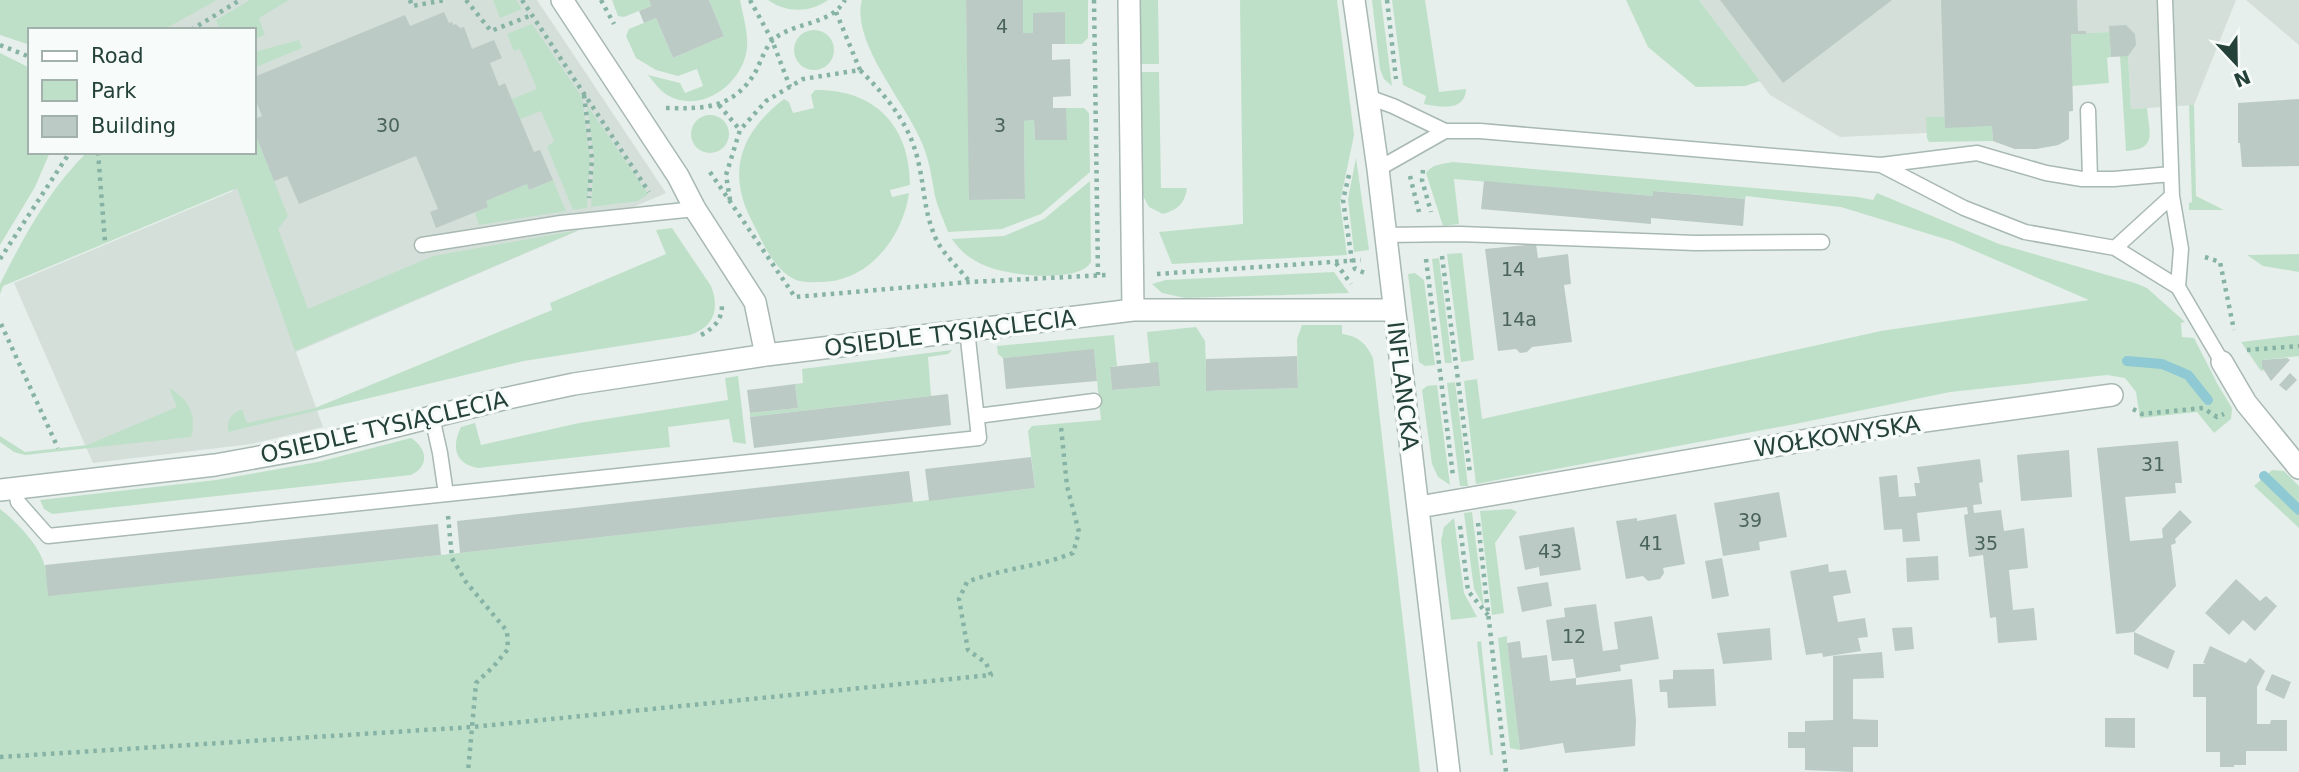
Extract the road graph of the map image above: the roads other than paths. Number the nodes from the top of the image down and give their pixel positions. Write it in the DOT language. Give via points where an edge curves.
graph roads {
  1 [pos="562,0"];
  2 [pos="1129,0"];
  3 [pos="1354,0"];
  4 [pos="2165,0"];
  5 [pos="1368,97"];
  6 [pos="2088,110"];
  7 [pos="1445,131"];
  8 [pos="1881,165"];
  9 [pos="1378,169"];
  10 [pos="2171,174"];
  11 [pos="2090,179"];
  12 [pos="2172,196"];
  13 [pos="695,209"];
  14 [pos="1384,235"];
  15 [pos="1822,242"];
  16 [pos="422,245"];
  17 [pos="2115,247"];
  18 [pos="2178,287"];
  19 [pos="1133,310"];
  20 [pos="1394,310"];
  21 [pos="967,330"];
  22 [pos="766,355"];
  23 [pos="2222,362"];
  24 [pos="2112,395"];
  25 [pos="1094,401"];
  26 [pos="977,416"];
  27 [pos="432,417"];
  28 [pos="2299,468"];
  29 [pos="8,489"];
  30 [pos="446,495"];
  31 [pos="1419,507"];
  32 [pos="1449,772"];
  1 -- 13 [label="street"];
  2 -- 19 [label="street"];
  3 -- 5 [label="street, INFLANCKA"];
  4 -- 10 [label="lane"];
  5 -- 7 [label="lane"];
  5 -- 9 [label="street, INFLANCKA"];
  6 -- 11 [label="lane"];
  7 -- 8 [label="lane"];
  7 -- 9 [label="lane"];
  8 -- 11 [label="lane" via="1977,153 2046,173"];
  8 -- 17 [label="lane" via="1964,208 2025,232"];
  9 -- 14 [label="street, INFLANCKA"];
  10 -- 11 [label="lane"];
  10 -- 12 [label="lane"];
  12 -- 17 [label="lane"];
  12 -- 18 [label="lane" via="2181,249"];
  13 -- 16 [label="lane"];
  13 -- 22 [label="street" via="755,302"];
  14 -- 15 [label="lane"];
  14 -- 20 [label="street, INFLANCKA"];
  17 -- 18 [label="lane"];
  18 -- 23 [label="lane"];
  19 -- 20 [label="street, OSIEDLE TYSIĄCLECIA"];
  19 -- 21 [label="street, OSIEDLE TYSIĄCLECIA"];
  20 -- 31 [label="street, INFLANCKA"];
  21 -- 22 [label="street, OSIEDLE TYSIĄCLECIA"];
  21 -- 26 [label="lane"];
  22 -- 27 [label="street, OSIEDLE TYSIĄCLECIA" via="574,384"];
  23 -- 28 [label="street" via="2246,403"];
  24 -- 31 [label="street, WOŁKOWYSKA" via="1895,425"];
  25 -- 26 [label="lane"];
  26 -- 30 [label="lane" via="979,438"];
  27 -- 29 [label="street, OSIEDLE TYSIĄCLECIA" via="215,466"];
  27 -- 30 [label="lane"];
  29 -- 30 [label="lane" via="48,537"];
  31 -- 32 [label="street, INFLANCKA"];
}
